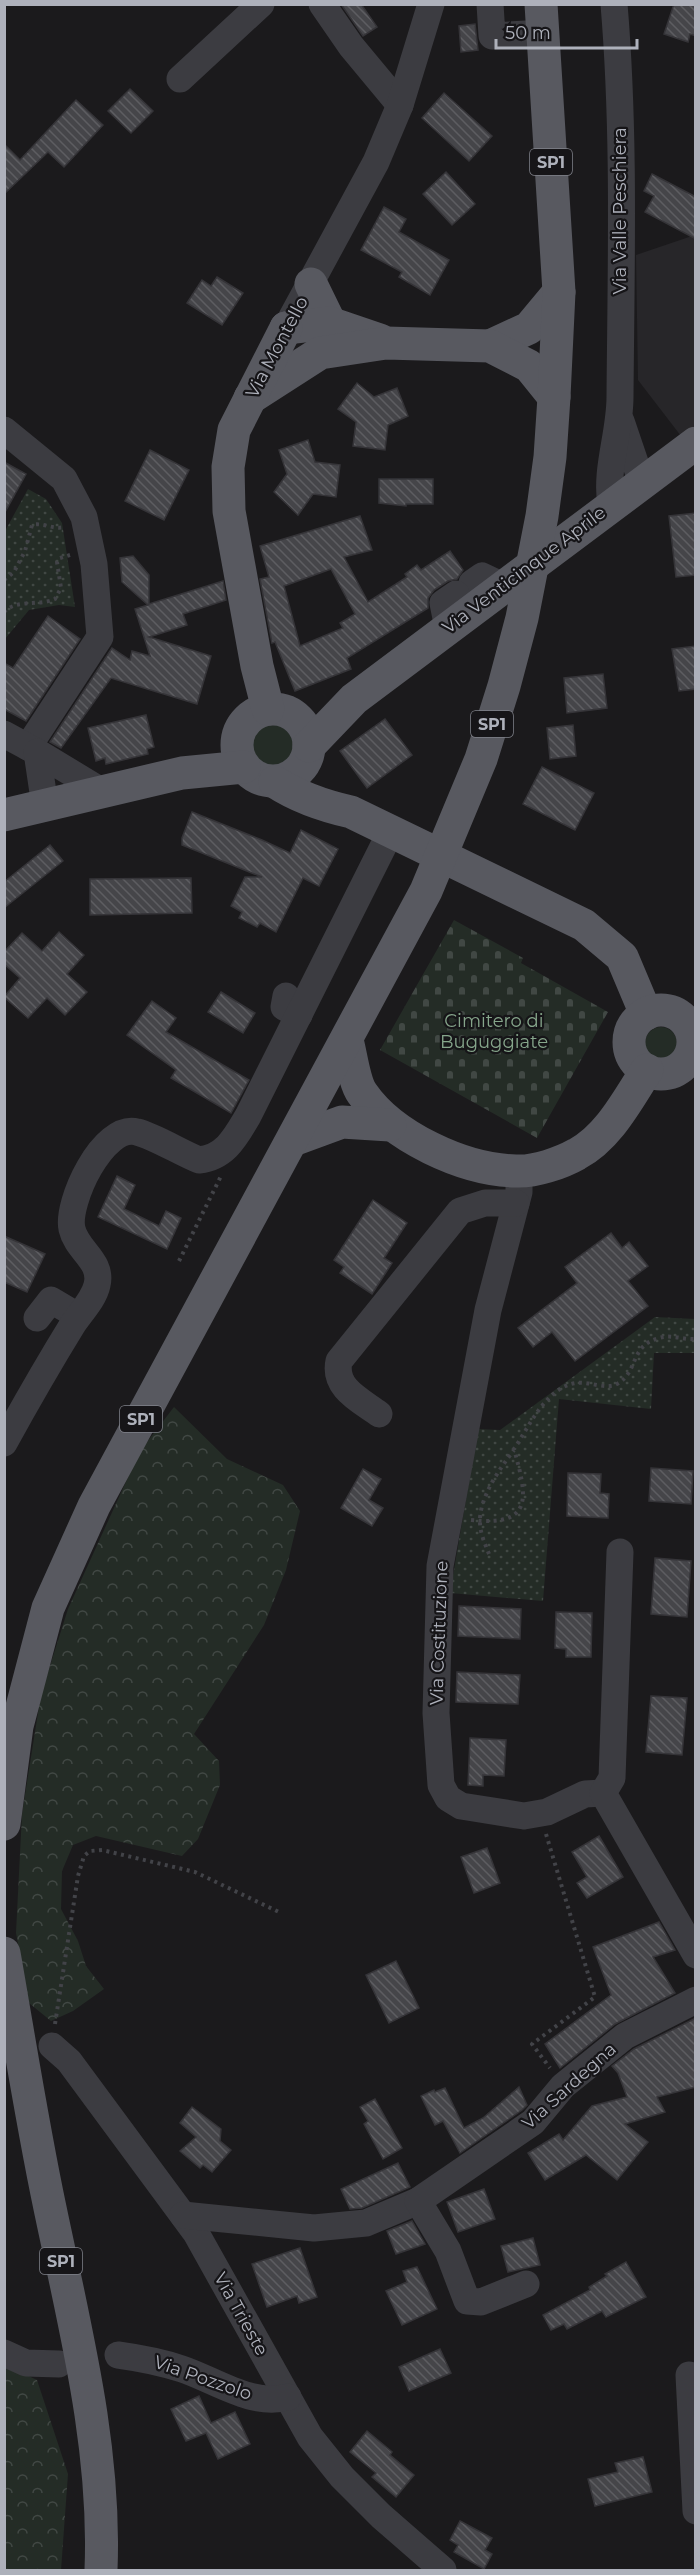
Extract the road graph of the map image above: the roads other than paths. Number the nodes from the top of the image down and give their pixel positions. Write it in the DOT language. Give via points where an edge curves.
graph roads {
  1 [pos="261,4"];
  2 [pos="322,4"];
  3 [pos="430,4"];
  4 [pos="490,4"];
  5 [pos="614,4"];
  6 [pos="542,19"];
  7 [pos="180,79"];
  8 [pos="400,105"];
  9 [pos="311,284"];
  10 [pos="559,292"];
  11 [pos="286,328"];
  12 [pos="325,338"];
  13 [pos="490,346"];
  14 [pos="554,397"];
  15 [pos="249,398"];
  16 [pos="620,417"];
  17 [pos="4,430"];
  18 [pos="696,443"];
  19 [pos="642,483"];
  20 [pos="611,506"];
  21 [pos="477,588"];
  22 [pos="448,628"];
  23 [pos="354,699"];
  24 [pos="279,711"];
  25 [pos="239,732"];
  26 [pos="4,734"];
  27 [pos="309,749"];
  28 [pos="32,750"];
  29 [pos="244,767"];
  30 [pos="182,773"];
  31 [pos="275,782"];
  32 [pos="103,792"];
  33 [pos="45,806"];
  34 [pos="351,812"];
  35 [pos="4,815"];
  36 [pos="391,831"];
  37 [pos="646,1014"];
  38 [pos="348,1040"];
  39 [pos="693,1056"];
  40 [pos="647,1070"];
  41 [pos="390,1125"];
  42 [pos="293,1140"];
  43 [pos="517,1188"];
  44 [pos="78,1316"];
  45 [pos="37,1318"];
  46 [pos="379,1414"];
  47 [pos="4,1443"];
  48 [pos="621,1552"];
  49 [pos="603,1793"];
  50 [pos="4,1824"];
  51 [pos="4,1953"];
  52 [pos="696,1955"];
  53 [pos="696,2000"];
  54 [pos="52,2046"];
  55 [pos="418,2201"];
  56 [pos="183,2215"];
  57 [pos="526,2284"];
  58 [pos="4,2353"];
  59 [pos="118,2355"];
  60 [pos="59,2364"];
  61 [pos="689,2376"];
  62 [pos="288,2397"];
  63 [pos="696,2511"];
  64 [pos="101,2571"];
  65 [pos="443,2571"];
  1 -- 7 [label="street"];
  2 -- 8 [label="street"];
  3 -- 8 [label="street, Via Montello"];
  4 -- 6 [label="street" via="492,36"];
  5 -- 16 [label="street, Via Valle Peschiera" via="621,211"];
  6 -- 10 [label="main road, SP1"];
  8 -- 9 [label="street, Via Montello" via="376,162"];
  9 -- 11 [label="street, Via Montello"];
  9 -- 12 [label="main road"];
  10 -- 13 [label="main road" via="530,328"];
  10 -- 14 [label="main road, SP1"];
  11 -- 12 [label="main road"];
  11 -- 15 [label="main road, Via Montello"];
  12 -- 13 [label="main road"];
  12 -- 15 [label="main road"];
  13 -- 14 [label="main road" via="529,366"];
  14 -- 38 [label="main road, SP1" via="542,516 522,618 481,759 426,891"];
  15 -- 24 [label="main road, Via Montello" via="232,439 228,467 230,511 257,666"];
  16 -- 19 [label="street, Via Valle Peschiera"];
  16 -- 20 [label="street, Via Valle Peschiera" via="608,486"];
  17 -- 28 [label="street" via="64,479 86,523 100,637"];
  18 -- 19 [label="main road, Via Venticinque Aprile"];
  19 -- 20 [label="main road, Via Venticinque Aprile"];
  20 -- 21 [label="main road, Via Venticinque Aprile"];
  21 -- 22 [label="main road, Via Venticinque Aprile"];
  21 -- 22 [label="street" via="443,603"];
  22 -- 23 [label="main road, Via Venticinque Aprile"];
  23 -- 24 [label="main road, Via Venticinque Aprile"];
  23 -- 27 [label="main road, Via Venticinque Aprile"];
  24 -- 25 [label="main road" via="250,717"];
  24 -- 27 [label="main road" via="304,727"];
  25 -- 29 [label="main road" via="236,744"];
  25 -- 30 [label="main road"];
  26 -- 28 [label="street"];
  27 -- 31 [label="main road" via="297,773"];
  27 -- 34 [label="main road" via="314,774"];
  28 -- 32 [label="street"];
  28 -- 33 [label="street"];
  29 -- 30 [label="main road"];
  29 -- 31 [label="main road" via="252,776"];
  30 -- 32 [label="main road"];
  31 -- 34 [label="main road" via="293,793"];
  32 -- 33 [label="main road"];
  33 -- 35 [label="main road"];
  34 -- 36 [label="main road"];
  36 -- 37 [label="main road" via="584,925 622,957"];
  36 -- 44 [label="street" via="292,1006 233,1142 210,1159 199,1160 136,1131 124,1132 95,1156 71,1218 72,1230 97,1267 98,1278 97,1288"];
  37 -- 39 [label="main road" via="665,1010 683,1018 693,1035"];
  37 -- 40 [label="main road" via="638,1020 630,1038 633,1057"];
  38 -- 41 [label="main road" via="360,1092"];
  38 -- 42 [label="main road, SP1"];
  39 -- 40 [label="main road" via="677,1070"];
  40 -- 43 [label="main road" via="604,1133 578,1153 549,1165"];
  41 -- 42 [label="main road" via="342,1122"];
  41 -- 43 [label="main road"];
  42 -- 50 [label="main road, SP1" via="94,1506 48,1608 17,1726"];
  43 -- 46 [label="street" via="460,1211 339,1361 336,1373 342,1385"];
  43 -- 49 [label="street, Via Costituzione" via="488,1310 440,1566 436,1713 441,1785 448,1798 461,1806 524,1816 585,1794"];
  44 -- 45 [label="street" via="51,1300"];
  44 -- 47 [label="street"];
  48 -- 49 [label="street" via="612,1778"];
  49 -- 52 [label="street"];
  51 -- 64 [label="main road, SP1" via="37,2148 92,2406 103,2523"];
  53 -- 55 [label="street, Via Sardegna" via="625,2036 563,2086 533,2122"];
  54 -- 56 [label="street, Via Trieste" via="69,2061"];
  55 -- 56 [label="street, Via Sardegna" via="366,2223 314,2228"];
  55 -- 57 [label="street" via="448,2251 467,2301 481,2302"];
  56 -- 62 [label="street, Via Trieste"];
  58 -- 60 [label="street" via="26,2363"];
  59 -- 62 [label="street, Via Pozzolo" via="149,2359 272,2401"];
  61 -- 63 [label="street"];
  62 -- 65 [label="street, Via Trieste" via="310,2438 342,2477"];
}
